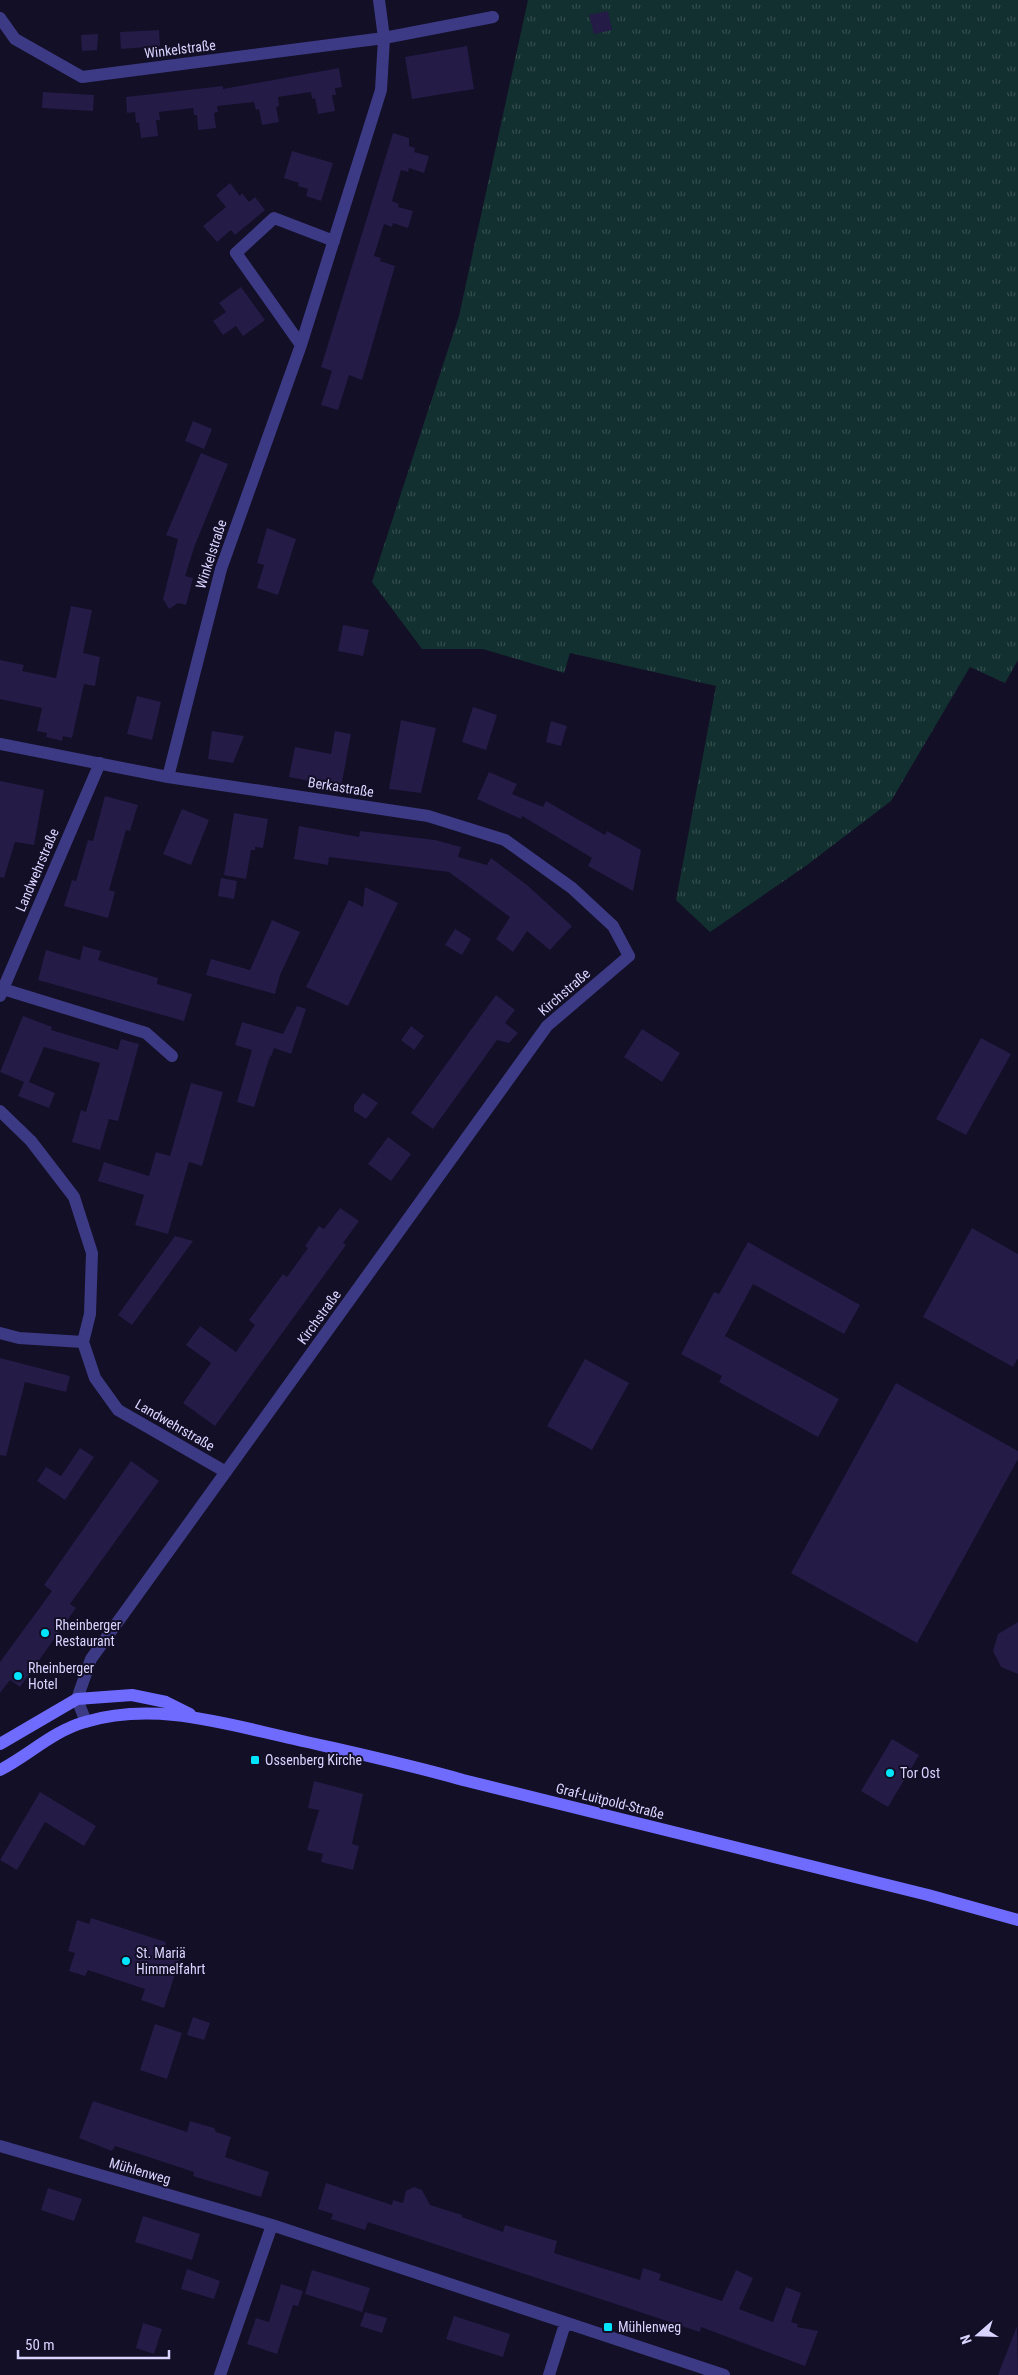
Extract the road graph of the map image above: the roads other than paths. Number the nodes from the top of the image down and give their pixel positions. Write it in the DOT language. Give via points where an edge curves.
graph roads {
  1 [pos="379,0"];
  2 [pos="493,17"];
  3 [pos="0,18"];
  4 [pos="384,38"];
  5 [pos="334,241"];
  6 [pos="301,345"];
  7 [pos="0,744"];
  8 [pos="100,763"];
  9 [pos="168,777"];
  10 [pos="629,956"];
  11 [pos="1,993"];
  12 [pos="172,1056"];
  13 [pos="0,1111"];
  14 [pos="0,1333"];
  15 [pos="83,1342"];
  16 [pos="226,1472"];
  17 [pos="77,1699"];
  18 [pos="194,1716"];
  19 [pos="86,1722"];
  20 [pos="0,1744"];
  21 [pos="0,1770"];
  22 [pos="1018,1920"];
  23 [pos="0,2146"];
  24 [pos="272,2225"];
  25 [pos="565,2324"];
  26 [pos="220,2375"];
  27 [pos="549,2375"];
  28 [pos="724,2375"];
  1 -- 4 [label="street, Winkelstraße"];
  2 -- 4 [label="street, Winkelstraße"];
  3 -- 4 [label="street, Winkelstraße" via="15,38 82,77"];
  4 -- 5 [label="street, Winkelstraße" via="381,90"];
  5 -- 6 [label="street, Winkelstraße"];
  5 -- 6 [label="street" via="274,218 236,252"];
  6 -- 9 [label="street, Winkelstraße" via="220,569"];
  7 -- 8 [label="street, Berkastraße"];
  8 -- 9 [label="street, Berkastraße"];
  8 -- 11 [label="street, Landwehrstraße"];
  9 -- 10 [label="street, Berkastraße" via="428,816 505,840 572,888 613,926"];
  10 -- 16 [label="street, Kirchstraße" via="546,1026"];
  11 -- 12 [label="street, Landwehrstraße" via="146,1033"];
  13 -- 15 [label="street" via="30,1141 74,1197 92,1253 90,1314"];
  14 -- 15 [label="street" via="19,1338"];
  15 -- 16 [label="street, Landwehrstraße" via="96,1378 118,1410"];
  16 -- 17 [label="street, Kirchstraße" via="91,1659"];
  17 -- 18 [label="street, Graf-Luitpold-Straße" via="132,1695 166,1702"];
  17 -- 19 [label="street"];
  17 -- 20 [label="street, Graf-Luitpold-Straße"];
  18 -- 19 [label="street, Graf-Luitpold-Straße" via="140,1713"];
  18 -- 22 [label="street, Graf-Luitpold-Straße" via="413,1766"];
  19 -- 21 [label="street, Graf-Luitpold-Straße" via="59,1732"];
  23 -- 24 [label="street, Mühlenweg"];
  24 -- 25 [label="street, Mühlenweg"];
  24 -- 26 [label="street"];
  25 -- 27 [label="street"];
  25 -- 28 [label="street, Mühlenweg"];
}
